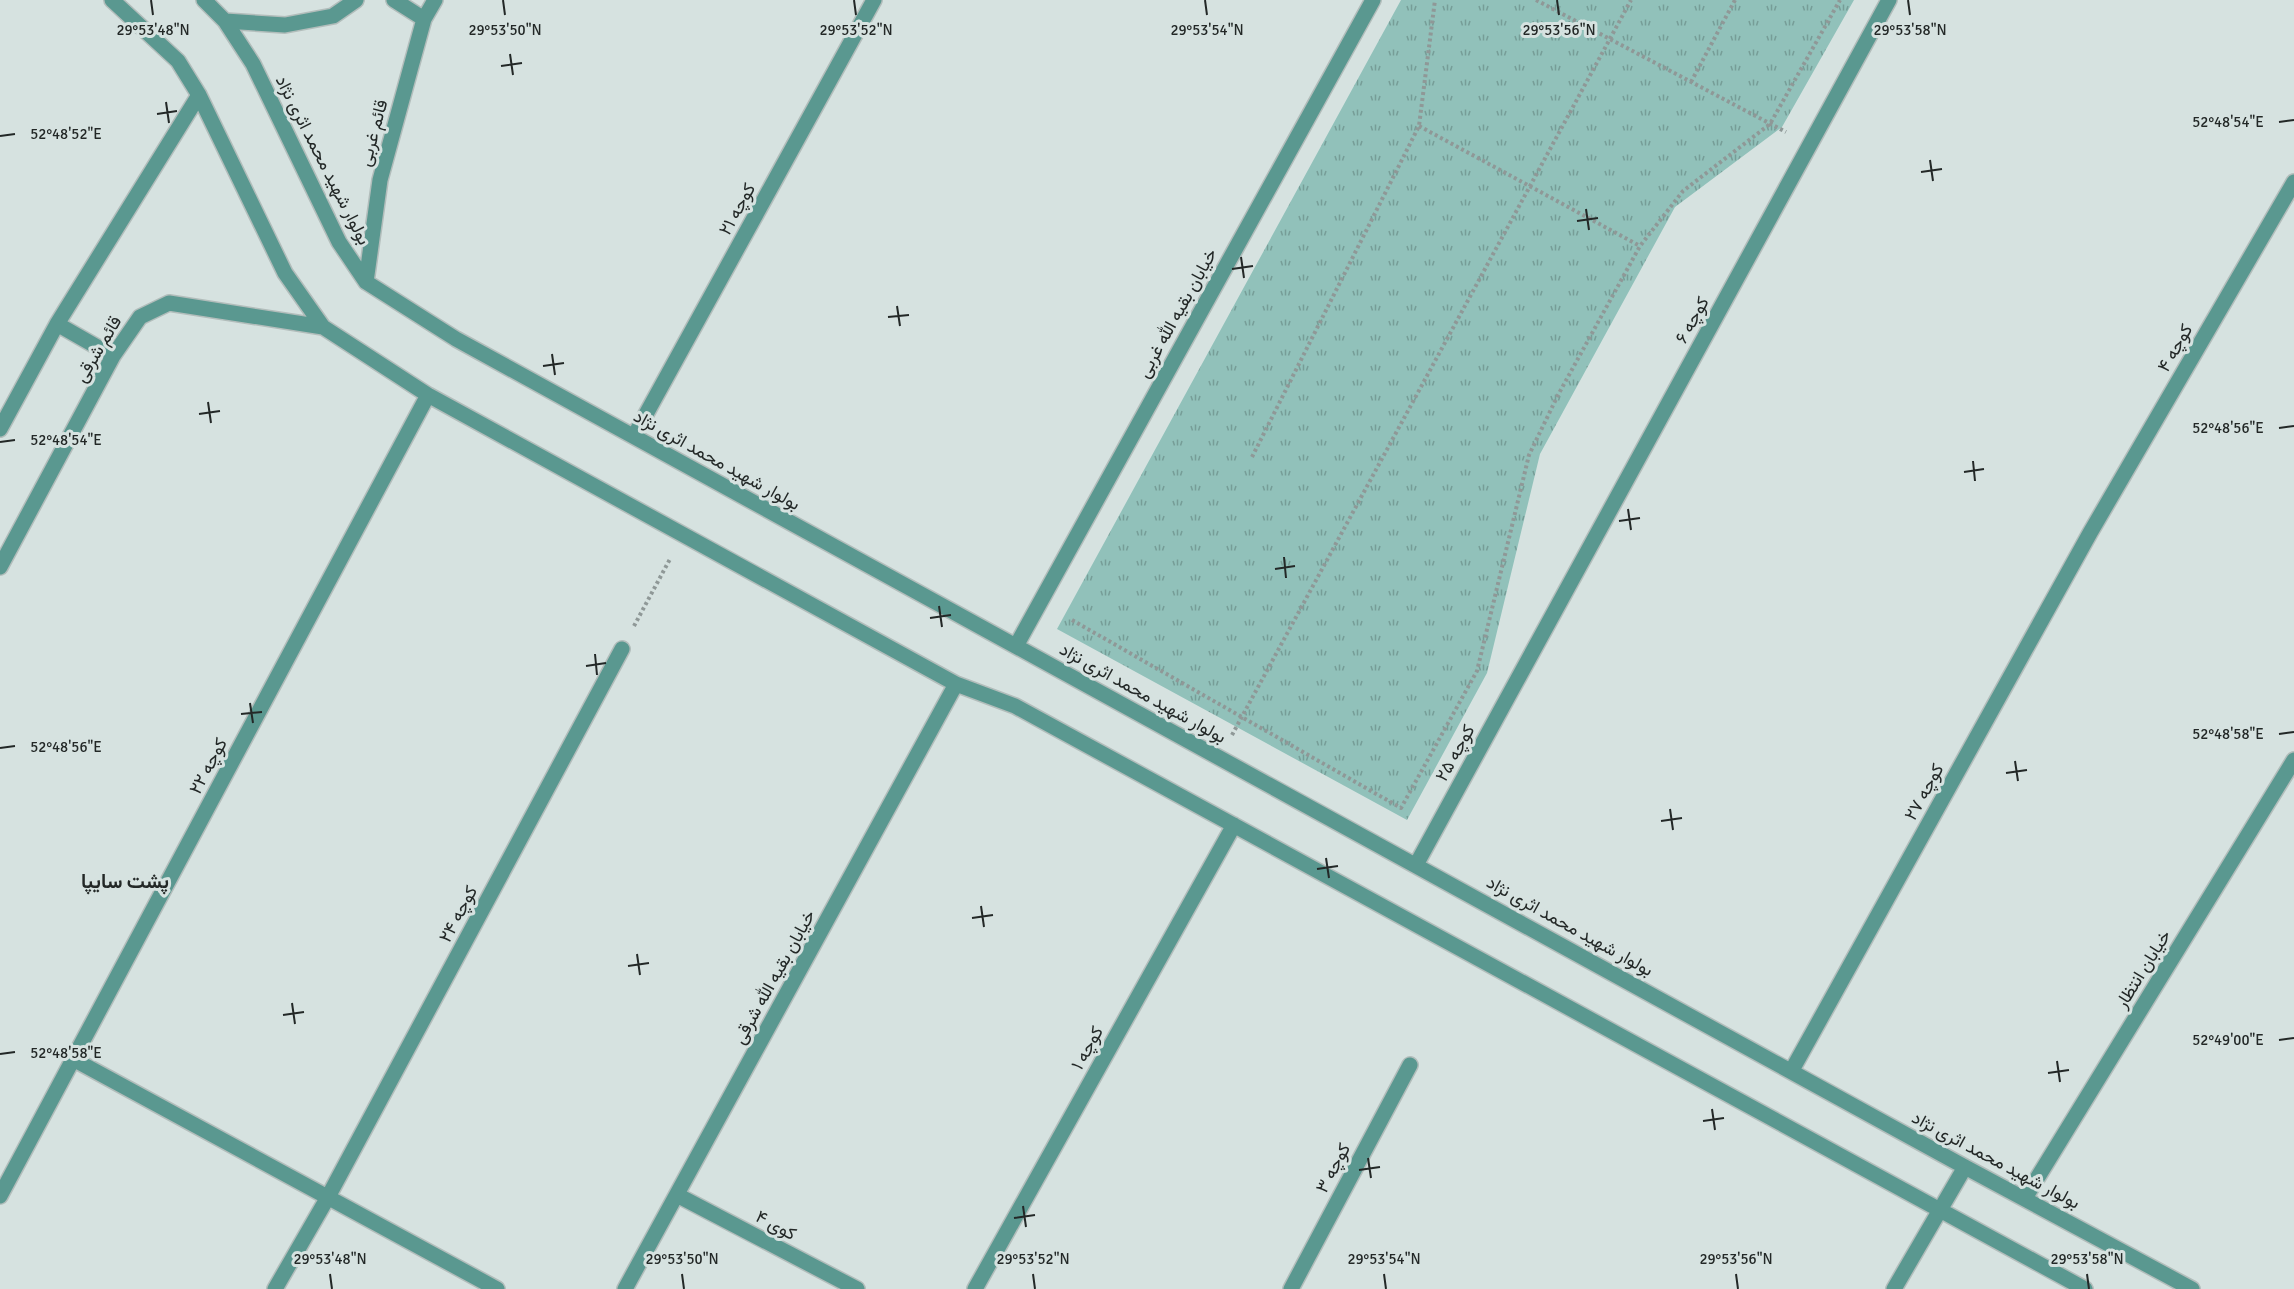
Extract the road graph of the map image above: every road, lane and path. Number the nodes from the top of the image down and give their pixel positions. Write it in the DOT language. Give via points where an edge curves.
graph roads {
  1 [pos="112,0"];
  2 [pos="204,0"];
  3 [pos="356,0"];
  4 [pos="394,0"];
  5 [pos="435,0"];
  6 [pos="874,0"];
  7 [pos="1373,0"];
  8 [pos="1435,0"];
  9 [pos="1536,0"];
  10 [pos="1631,0"];
  11 [pos="1735,0"];
  12 [pos="1840,0"];
  13 [pos="1889,0"];
  14 [pos="424,19"];
  15 [pos="225,21"];
  16 [pos="1610,39"];
  17 [pos="1691,82"];
  18 [pos="199,95"];
  19 [pos="1770,123"];
  20 [pos="1419,126"];
  21 [pos="1810,145"];
  22 [pos="2294,182"];
  23 [pos="1530,186"];
  24 [pos="1640,246"];
  25 [pos="366,282"];
  26 [pos="57,324"];
  27 [pos="323,327"];
  28 [pos="113,356"];
  29 [pos="428,395"];
  30 [pos="0,429"];
  31 [pos="634,436"];
  32 [pos="1252,457"];
  33 [pos="2090,533"];
  34 [pos="683,534"];
  35 [pos="0,567"];
  36 [pos="1072,620"];
  37 [pos="1016,646"];
  38 [pos="622,649"];
  39 [pos="1528,659"];
  40 [pos="956,684"];
  41 [pos="1242,717"];
  42 [pos="1220,757"];
  43 [pos="2294,760"];
  44 [pos="1234,825"];
  45 [pos="1416,865"];
  46 [pos="73,1059"];
  47 [pos="1410,1065"];
  48 [pos="1792,1070"];
  49 [pos="1965,1167"];
  50 [pos="677,1195"];
  51 [pos="0,1196"];
  52 [pos="328,1197"];
  53 [pos="2025,1198"];
  54 [pos="1941,1210"];
  55 [pos="275,1289"];
  56 [pos="497,1289"];
  57 [pos="625,1289"];
  58 [pos="857,1289"];
  59 [pos="975,1289"];
  60 [pos="1291,1289"];
  61 [pos="1894,1289"];
  62 [pos="2085,1289"];
  63 [pos="2192,1289"];
  1 -- 18 [label="street" via="178,61"];
  2 -- 15 [label="street, بولوار شهید محمد اثری نژاد"];
  3 -- 15 [label="street" via="333,16 285,25"];
  4 -- 14 [label="street"];
  5 -- 14 [label="street, قائم غربی"];
  6 -- 31 [label="street, کوچه ۲۱"];
  7 -- 37 [label="street, خیابان بقیه الله غربی"];
  8 -- 20 [label="path"];
  9 -- 16 [label="path"];
  10 -- 16 [label="path"];
  11 -- 17 [label="path"];
  12 -- 19 [label="path"];
  13 -- 21 [label="street, کوچه ۶"];
  14 -- 25 [label="street, قائم غربی" via="380,180"];
  15 -- 25 [label="street, بولوار شهید محمد اثری نژاد" via="253,64 339,242"];
  16 -- 17 [label="path"];
  16 -- 23 [label="path"];
  17 -- 19 [label="path"];
  18 -- 26 [label="street"];
  18 -- 27 [label="street" via="285,273"];
  19 -- 21 [label="path"];
  19 -- 24 [label="path" via="1683,191"];
  20 -- 23 [label="path"];
  20 -- 32 [label="path"];
  21 -- 39 [label="street, کوچه ۶"];
  22 -- 33 [label="street, کوچه ۴"];
  23 -- 24 [label="path"];
  23 -- 41 [label="path"];
  24 -- 41 [label="path" via="1529,455 1477,670 1401,808"];
  25 -- 31 [label="street, بولوار شهید محمد اثری نژاد" via="456,339"];
  26 -- 28 [label="street"];
  26 -- 30 [label="street"];
  27 -- 28 [label="street, قائم شرقی" via="169,303 140,317"];
  27 -- 29 [label="street"];
  28 -- 35 [label="street, قائم شرقی"];
  29 -- 34 [label="street"];
  29 -- 46 [label="street, کوچه ۲۲"];
  31 -- 37 [label="street, بولوار شهید محمد اثری نژاد"];
  33 -- 48 [label="street, کوچه ۲۷"];
  34 -- 38 [label="path"];
  34 -- 40 [label="street"];
  36 -- 41 [label="path"];
  37 -- 42 [label="street, بولوار شهید محمد اثری نژاد"];
  38 -- 52 [label="street, کوچه ۲۴"];
  39 -- 45 [label="street, کوچه ۲۵"];
  40 -- 44 [label="street" via="1015,706"];
  40 -- 50 [label="street, خیابان بقیه الله شرقی"];
  41 -- 42 [label="path"];
  42 -- 45 [label="street, بولوار شهید محمد اثری نژاد"];
  43 -- 53 [label="street, خیابان انتظار"];
  44 -- 54 [label="street"];
  44 -- 59 [label="street, کوچه ۱"];
  45 -- 48 [label="street, بولوار شهید محمد اثری نژاد"];
  46 -- 51 [label="street, کوچه ۲۲"];
  46 -- 52 [label="street"];
  47 -- 60 [label="street, کوچه ۳"];
  48 -- 49 [label="street, بولوار شهید محمد اثری نژاد"];
  49 -- 53 [label="street, بولوار شهید محمد اثری نژاد"];
  49 -- 54 [label="street"];
  50 -- 57 [label="street, خیابان بقیه الله شرقی"];
  50 -- 58 [label="street, کوی ۴"];
  52 -- 55 [label="street"];
  52 -- 56 [label="street"];
  53 -- 63 [label="street, بولوار شهید محمد اثری نژاد"];
  54 -- 61 [label="street"];
  54 -- 62 [label="street"];
}
